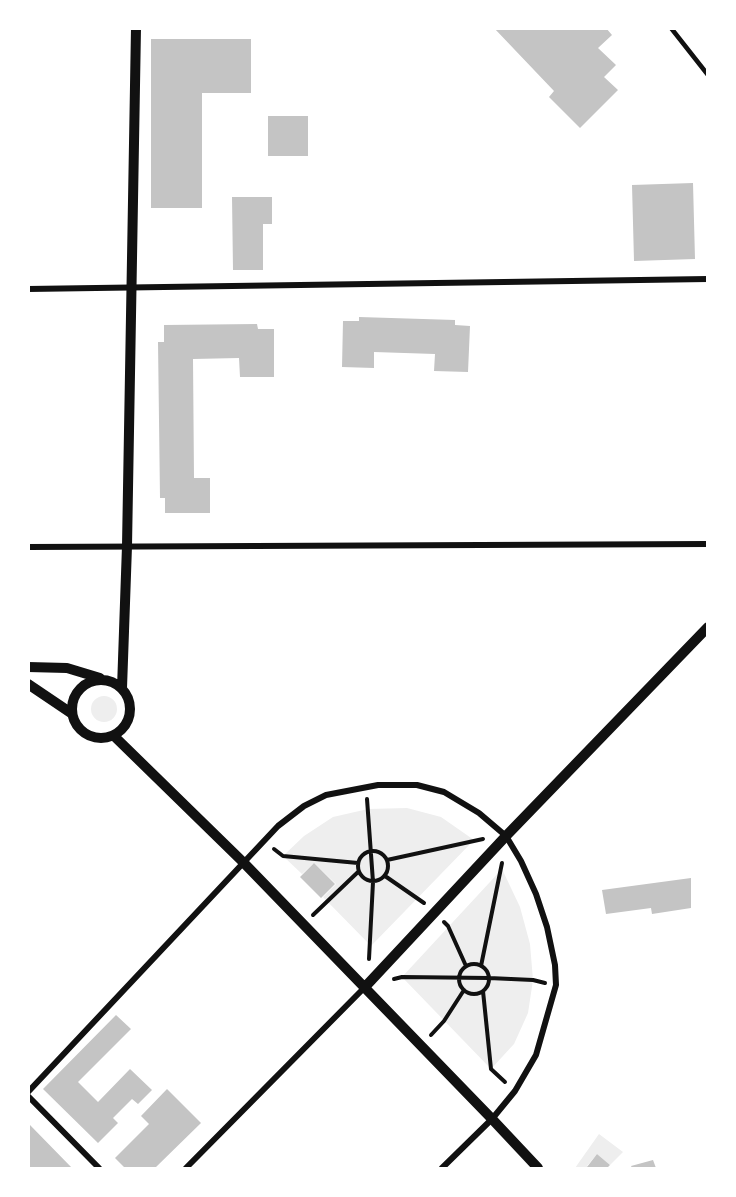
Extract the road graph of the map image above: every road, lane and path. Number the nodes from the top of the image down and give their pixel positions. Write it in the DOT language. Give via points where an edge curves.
graph roads {
  1 [pos="136,28"];
  2 [pos="671,28"];
  3 [pos="708,75"];
  4 [pos="708,279"];
  5 [pos="131,286"];
  6 [pos="28,289"];
  7 [pos="708,544"];
  8 [pos="127,546"];
  9 [pos="28,547"];
  10 [pos="708,627"];
  11 [pos="28,667"];
  12 [pos="106,680"];
  13 [pos="28,684"];
  14 [pos="122,688"];
  15 [pos="71,713"];
  16 [pos="114,736"];
  17 [pos="365,787"];
  18 [pos="506,836"];
  19 [pos="264,842"];
  20 [pos="372,851"];
  21 [pos="387,860"];
  22 [pos="243,862"];
  23 [pos="358,862"];
  24 [pos="358,872"];
  25 [pos="385,876"];
  26 [pos="373,882"];
  27 [pos="435,912"];
  28 [pos="304,924"];
  29 [pos="466,966"];
  30 [pos="481,966"];
  31 [pos="458,978"];
  32 [pos="489,978"];
  33 [pos="392,979"];
  34 [pos="556,985"];
  35 [pos="364,987"];
  36 [pos="464,990"];
  37 [pos="483,991"];
  38 [pos="421,1045"];
  39 [pos="515,1091"];
  40 [pos="28,1094"];
  41 [pos="492,1119"];
  42 [pos="99,1168"];
  43 [pos="186,1168"];
  44 [pos="442,1168"];
  45 [pos="538,1168"];
  1 -- 5 [label="street"];
  2 -- 3 [label="lane"];
  4 -- 5 [label="street"];
  5 -- 6 [label="street"];
  5 -- 8 [label="street"];
  7 -- 8 [label="street"];
  8 -- 9 [label="street"];
  8 -- 14 [label="street"];
  10 -- 18 [label="street"];
  11 -- 12 [label="street" via="67,668"];
  12 -- 14 [label="street"];
  12 -- 15 [label="street" via="80,687"];
  13 -- 15 [label="street"];
  14 -- 16 [label="street" via="130,714"];
  15 -- 16 [label="street" via="87,735"];
  16 -- 22 [label="street"];
  17 -- 18 [label="street" via="417,785 444,792 480,813"];
  17 -- 19 [label="street" via="326,795 304,806"];
  17 -- 20 [label="path"];
  18 -- 21 [label="path"];
  18 -- 27 [label="street"];
  18 -- 30 [label="path"];
  18 -- 34 [label="street" via="539,905 555,965"];
  19 -- 22 [label="street"];
  19 -- 23 [label="path" via="284,856"];
  20 -- 21 [label="path"];
  20 -- 23 [label="path" via="363,854"];
  20 -- 26 [label="path"];
  21 -- 25 [label="path"];
  22 -- 28 [label="street"];
  22 -- 40 [label="street"];
  23 -- 24 [label="path"];
  24 -- 26 [label="path"];
  24 -- 28 [label="path"];
  25 -- 26 [label="path"];
  25 -- 27 [label="path"];
  26 -- 35 [label="path" via="371,946"];
  27 -- 29 [label="path" via="448,926"];
  27 -- 35 [label="street"];
  28 -- 35 [label="street"];
  29 -- 30 [label="path"];
  29 -- 31 [label="path"];
  30 -- 32 [label="path"];
  31 -- 32 [label="path"];
  31 -- 33 [label="path"];
  31 -- 36 [label="path"];
  32 -- 34 [label="path"];
  32 -- 37 [label="path"];
  34 -- 39 [label="street" via="536,1054"];
  35 -- 38 [label="street"];
  35 -- 43 [label="street"];
  36 -- 37 [label="path" via="471,994"];
  36 -- 38 [label="path" via="444,1021"];
  37 -- 39 [label="path" via="491,1069"];
  38 -- 41 [label="street"];
  39 -- 41 [label="street"];
  40 -- 42 [label="street"];
  41 -- 44 [label="street"];
  41 -- 45 [label="street"];
}
